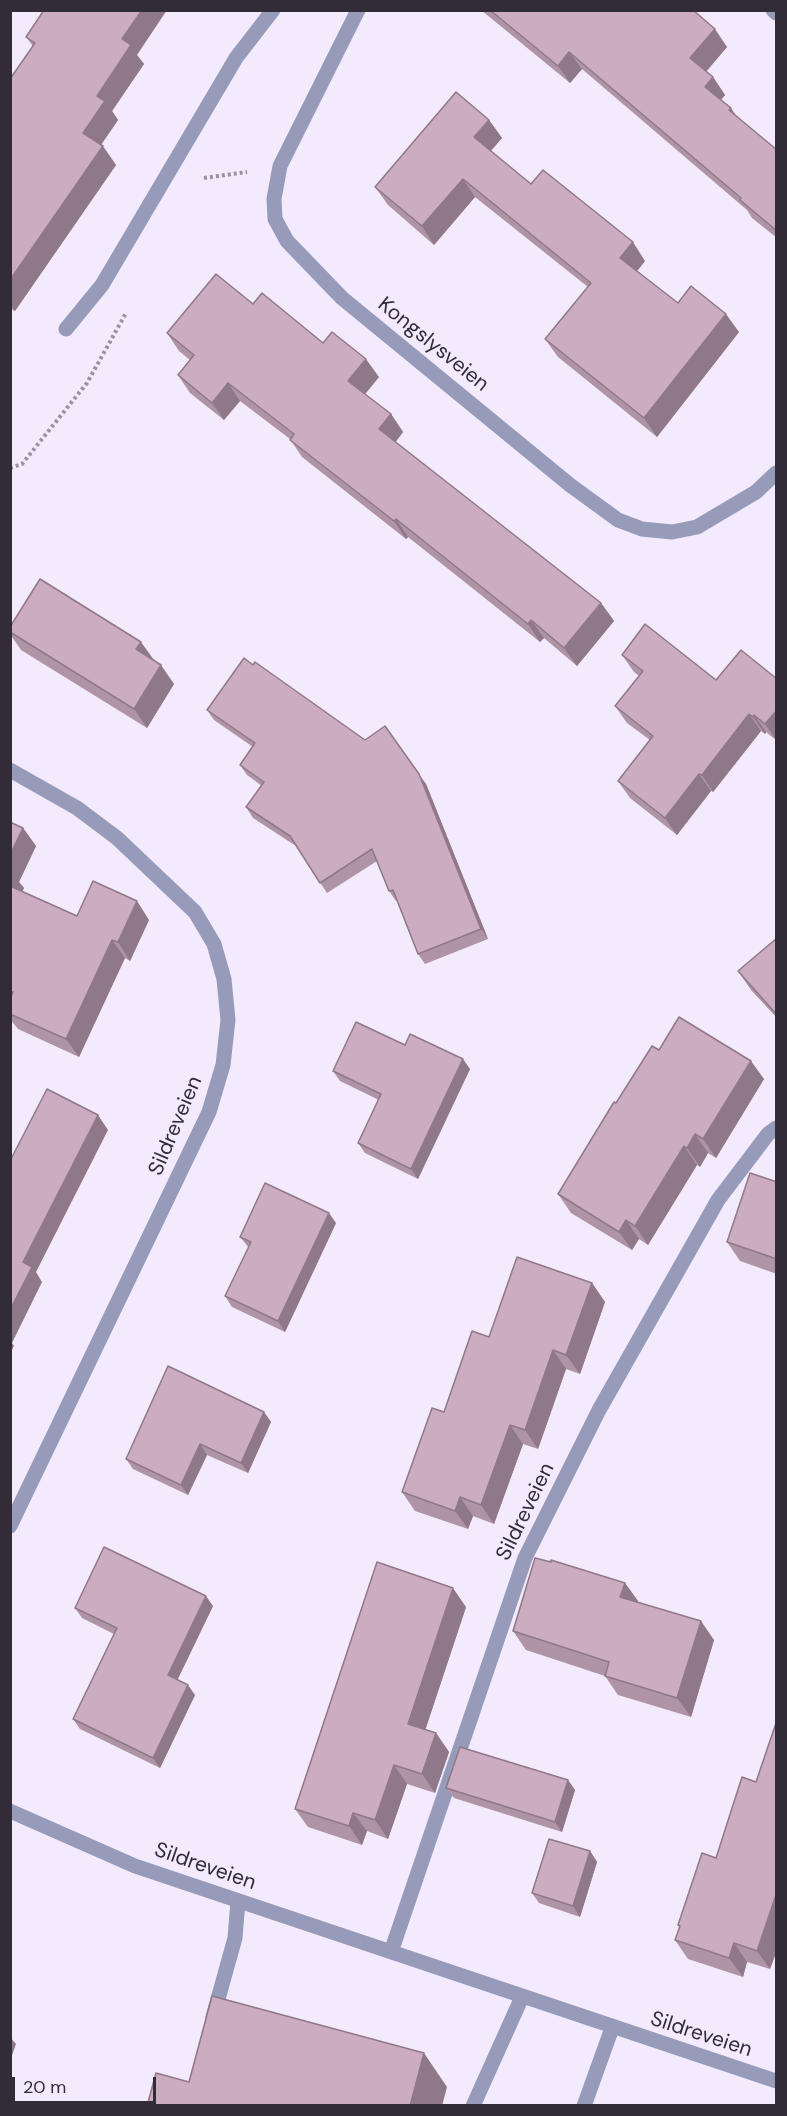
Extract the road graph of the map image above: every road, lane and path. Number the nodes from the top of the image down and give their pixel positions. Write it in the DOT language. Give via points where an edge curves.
graph roads {
  1 [pos="273,10"];
  2 [pos="358,10"];
  3 [pos="280,166"];
  4 [pos="198,179"];
  5 [pos="126,312"];
  6 [pos="66,329"];
  7 [pos="10,468"];
  8 [pos="777,473"];
  9 [pos="10,770"];
  10 [pos="777,1128"];
  11 [pos="10,1526"];
  12 [pos="10,1811"];
  13 [pos="238,1901"];
  14 [pos="391,1952"];
  15 [pos="522,1997"];
  16 [pos="612,2028"];
  17 [pos="208,2033"];
  18 [pos="777,2081"];
  19 [pos="473,2106"];
  20 [pos="584,2106"];
  1 -- 6 [label="street" via="236,58 102,285"];
  2 -- 3 [label="street, Kongslysveien"];
  3 -- 4 [label="path"];
  3 -- 8 [label="street, Kongslysveien" via="275,219 287,241 342,298 618,520 642,529 672,532 698,527 756,492"];
  5 -- 7 [label="path" via="87,383 22,464"];
  9 -- 11 [label="street, Sildreveien" via="77,808 117,837 195,912 214,944 224,979 228,1020 223,1065 209,1112"];
  10 -- 14 [label="street, Sildreveien" via="768,1134 718,1200 599,1410 525,1558"];
  12 -- 13 [label="street, Sildreveien" via="135,1866"];
  13 -- 14 [label="street, Sildreveien"];
  13 -- 17 [label="street" via="235,1938"];
  14 -- 15 [label="street, Sildreveien"];
  15 -- 16 [label="street, Sildreveien"];
  15 -- 19 [label="street"];
  16 -- 18 [label="street, Sildreveien"];
  16 -- 20 [label="street"];
}
